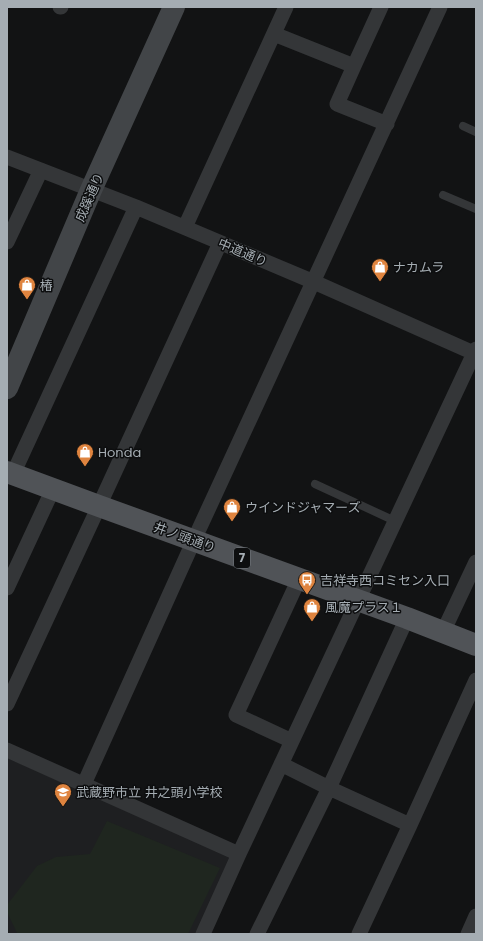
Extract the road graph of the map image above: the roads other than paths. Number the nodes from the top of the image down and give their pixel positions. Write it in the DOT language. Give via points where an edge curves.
graph roads {
  1 [pos="174,7"];
  2 [pos="286,7"];
  3 [pos="380,7"];
  4 [pos="440,7"];
  5 [pos="274,34"];
  6 [pos="354,66"];
  7 [pos="387,124"];
  8 [pos="463,126"];
  9 [pos="476,132"];
  10 [pos="7,157"];
  11 [pos="41,170"];
  12 [pos="92,190"];
  13 [pos="443,195"];
  14 [pos="136,207"];
  15 [pos="476,209"];
  16 [pos="185,227"];
  17 [pos="7,242"];
  18 [pos="220,243"];
  19 [pos="314,282"];
  20 [pos="475,352"];
  21 [pos="7,388"];
  22 [pos="10,473"];
  23 [pos="315,484"];
  24 [pos="53,489"];
  25 [pos="100,506"];
  26 [pos="395,521"];
  27 [pos="194,540"];
  28 [pos="476,562"];
  29 [pos="299,579"];
  30 [pos="7,588"];
  31 [pos="358,600"];
  32 [pos="407,618"];
  33 [pos="443,632"];
  34 [pos="476,645"];
  35 [pos="476,680"];
  36 [pos="7,704"];
  37 [pos="292,741"];
  38 [pos="7,750"];
  39 [pos="281,764"];
  40 [pos="84,784"];
  41 [pos="329,788"];
  42 [pos="410,825"];
  43 [pos="239,854"];
  44 [pos="476,916"];
  45 [pos="203,934"];
  46 [pos="257,934"];
  47 [pos="359,934"];
  48 [pos="468,934"];
  1 -- 12 [label="street, 成蹊通り"];
  2 -- 5 [label="street"];
  3 -- 6 [label="street"];
  4 -- 7 [label="street"];
  5 -- 6 [label="street"];
  5 -- 16 [label="street"];
  6 -- 7 [label="street" via="337,104"];
  7 -- 19 [label="street"];
  8 -- 9 [label="lane"];
  10 -- 11 [label="street, 中道通り"];
  11 -- 12 [label="street, 中道通り"];
  11 -- 17 [label="street"];
  12 -- 14 [label="street, 中道通り"];
  12 -- 21 [label="street, 成蹊通り"];
  13 -- 15 [label="lane"];
  14 -- 16 [label="street, 中道通り"];
  14 -- 22 [label="street"];
  16 -- 18 [label="street, 中道通り"];
  18 -- 19 [label="street, 中道通り"];
  18 -- 25 [label="street"];
  19 -- 20 [label="street, 中道通り"];
  19 -- 27 [label="street"];
  20 -- 26 [label="street"];
  22 -- 24 [label="main road, 井ノ頭通り / 7"];
  23 -- 26 [label="lane"];
  24 -- 25 [label="main road, 井ノ頭通り / 7"];
  24 -- 30 [label="street"];
  25 -- 27 [label="main road, 井ノ頭通り / 7"];
  25 -- 36 [label="street"];
  26 -- 31 [label="street"];
  27 -- 29 [label="main road, 井ノ頭通り / 7"];
  27 -- 40 [label="street"];
  28 -- 33 [label="street"];
  29 -- 31 [label="main road, 井ノ頭通り / 7"];
  29 -- 37 [label="street" via="236,715"];
  31 -- 32 [label="main road, 井ノ頭通り / 7"];
  31 -- 37 [label="street"];
  32 -- 33 [label="main road, 井ノ頭通り / 7"];
  32 -- 41 [label="street"];
  33 -- 34 [label="main road, 井ノ頭通り / 7"];
  35 -- 42 [label="street"];
  37 -- 39 [label="street"];
  38 -- 40 [label="street"];
  39 -- 41 [label="street"];
  39 -- 43 [label="street"];
  40 -- 43 [label="street"];
  41 -- 42 [label="street"];
  41 -- 46 [label="street"];
  42 -- 47 [label="street"];
  43 -- 45 [label="street"];
  44 -- 48 [label="street"];
}
